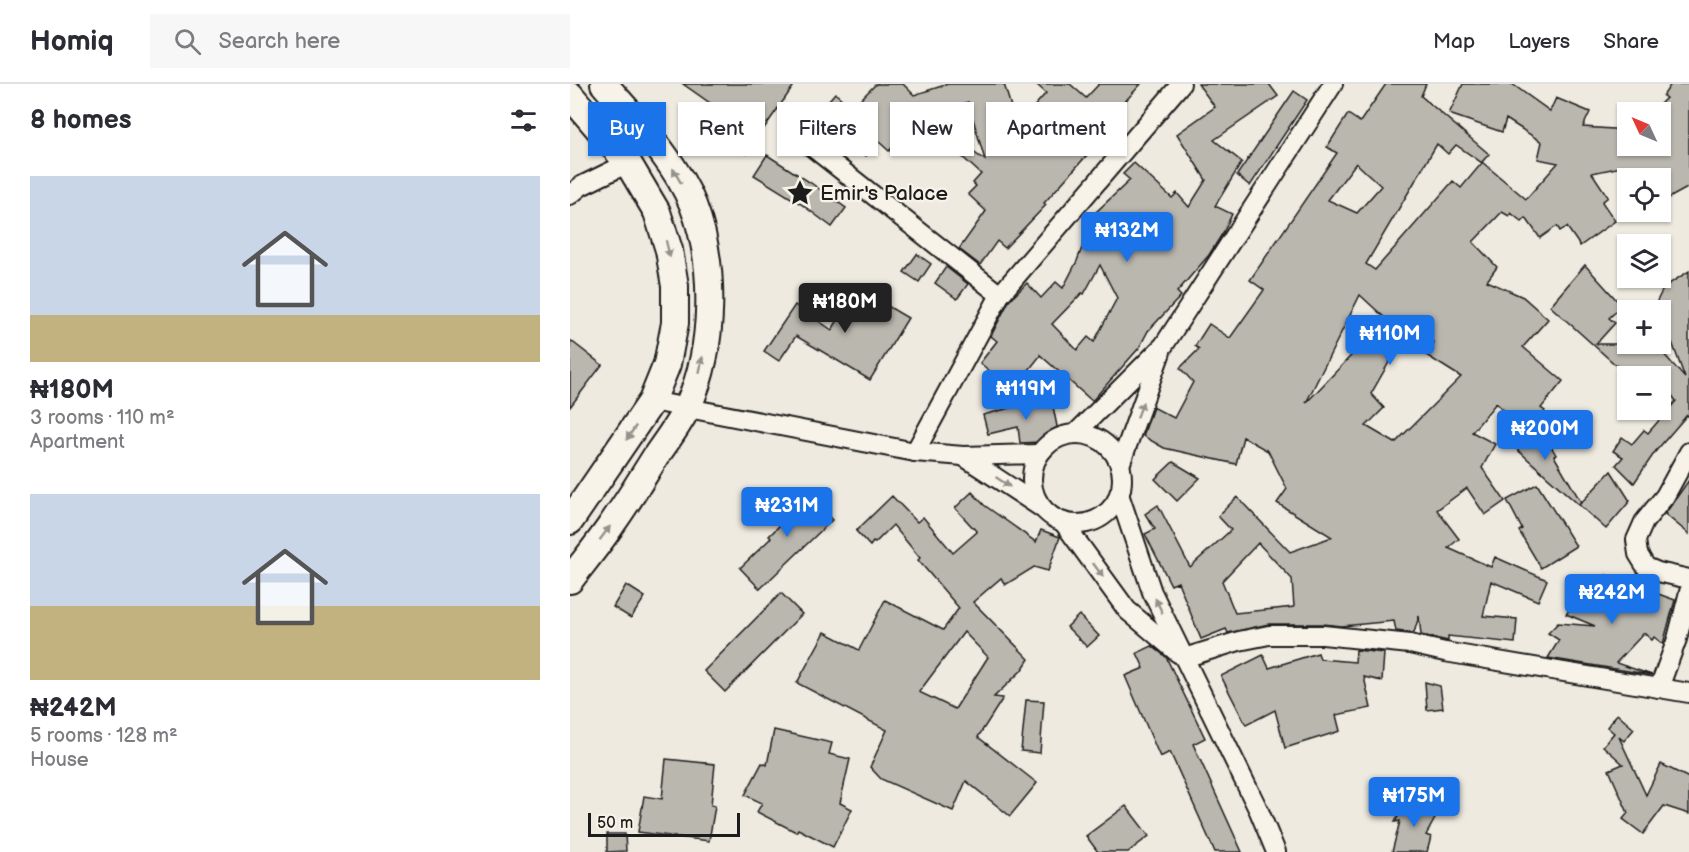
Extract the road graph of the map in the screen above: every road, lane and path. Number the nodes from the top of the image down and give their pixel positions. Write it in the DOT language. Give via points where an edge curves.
graph roads {
  1 [pos="1181,84"];
  2 [pos="1333,84"];
  3 [pos="608,86"];
  4 [pos="570,95"];
  5 [pos="824,156"];
  6 [pos="628,163"];
  7 [pos="570,195"];
  8 [pos="1000,295"];
  9 [pos="1164,345"];
  10 [pos="652,401"];
  11 [pos="687,408"];
  12 [pos="1074,434"];
  13 [pos="915,452"];
  14 [pos="1689,452"];
  15 [pos="1039,454"];
  16 [pos="963,456"];
  17 [pos="1119,465"];
  18 [pos="1119,494"];
  19 [pos="1042,508"];
  20 [pos="570,521"];
  21 [pos="1063,522"];
  22 [pos="1689,579"];
  23 [pos="570,580"];
  24 [pos="1689,592"];
  25 [pos="1184,658"];
  26 [pos="1659,688"];
  27 [pos="1689,693"];
  28 [pos="1276,852"];
  1 -- 8 [label="street"];
  2 -- 9 [label="street"];
  11 -- 3 [label="main road, one-way" via="706,339 709,288 704,244 693,204 675,171"];
  4 -- 6 [label="main road"];
  5 -- 8 [label="street"];
  6 -- 7 [label="street"];
  6 -- 10 [label="main road, one-way" via="657,212 675,286 675,324 667,364"];
  8 -- 13 [label="street"];
  9 -- 12 [label="street"];
  17 -- 9 [label="street, one-way"];
  10 -- 11 [label="street"];
  10 -- 20 [label="main road, one-way"];
  11 -- 13 [label="street"];
  23 -- 11 [label="main road, one-way" via="613,523"];
  12 -- 15 [label="street" via="1048,444"];
  12 -- 17 [label="street" via="1102,441"];
  13 -- 16 [label="street"];
  14 -- 22 [label="street" via="1636,540 1646,567"];
  15 -- 16 [label="street"];
  15 -- 19 [label="street" via="1031,478"];
  16 -- 19 [label="street, one-way"];
  17 -- 18 [label="street"];
  18 -- 21 [label="street" via="1112,507 1089,523"];
  25 -- 18 [label="street, one-way" via="1152,592"];
  19 -- 21 [label="street"];
  21 -- 25 [label="street, one-way" via="1127,610"];
  24 -- 26 [label="street"];
  25 -- 26 [label="street" via="1269,635 1323,635 1410,644"];
  25 -- 28 [label="street"];
  26 -- 27 [label="street"];
}
